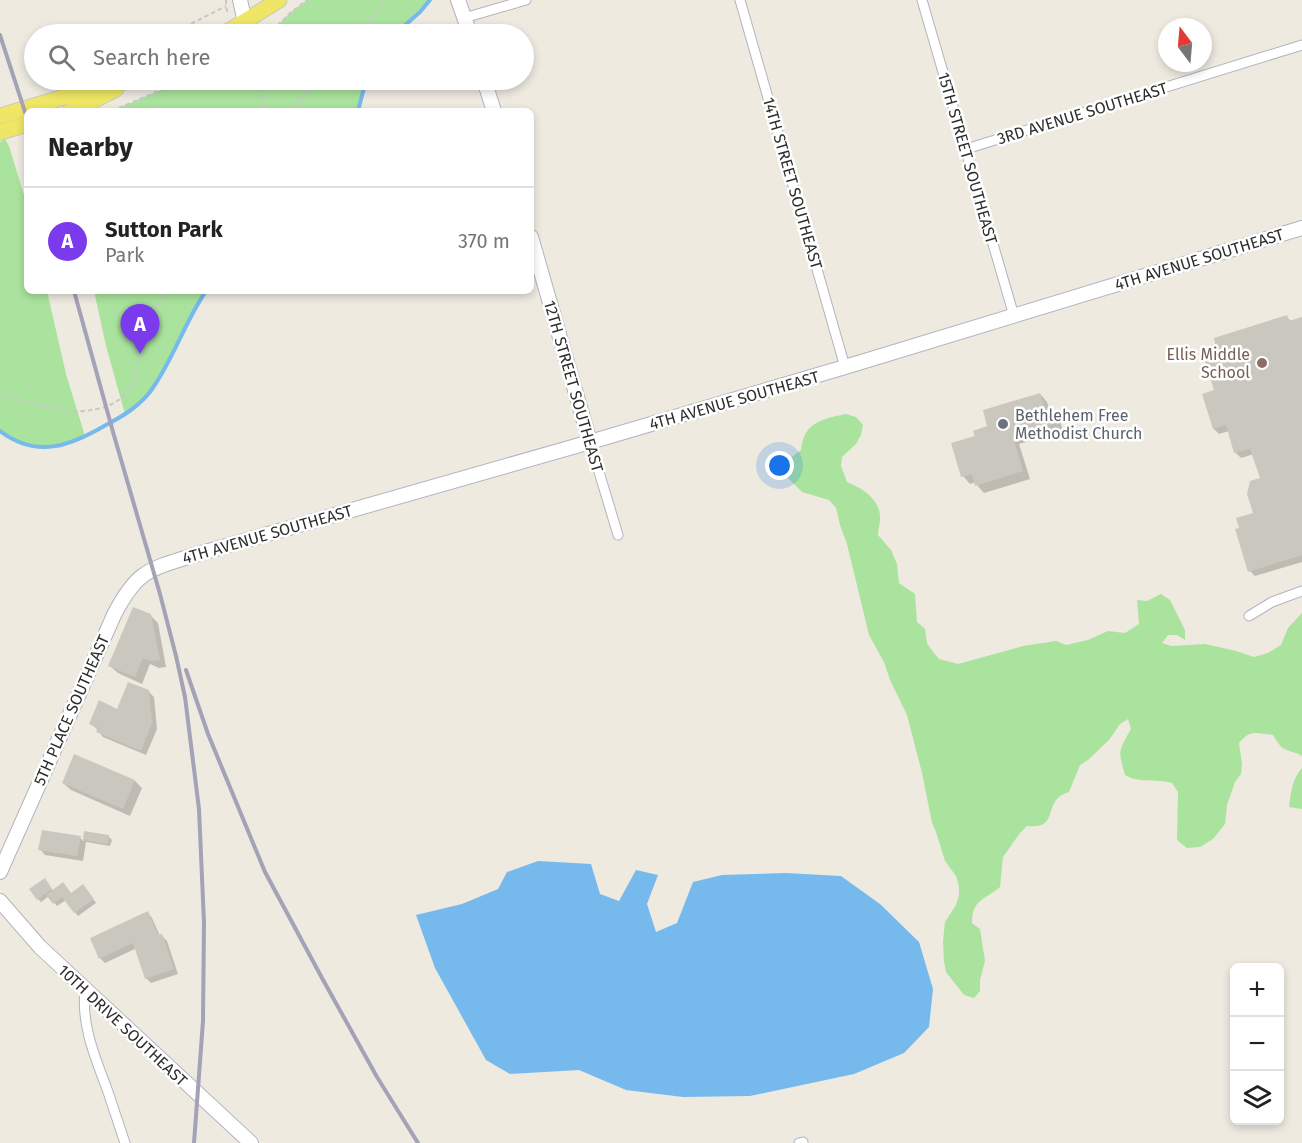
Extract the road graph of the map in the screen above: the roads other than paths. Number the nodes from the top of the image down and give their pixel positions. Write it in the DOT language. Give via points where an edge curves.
graph roads {
  1 [pos="240,0"];
  2 [pos="279,0"];
  3 [pos="526,0"];
  4 [pos="740,0"];
  5 [pos="922,0"];
  6 [pos="459,1"];
  7 [pos="464,18"];
  8 [pos="245,22"];
  9 [pos="242,24"];
  10 [pos="466,24"];
  11 [pos="1302,45"];
  12 [pos="88,90"];
  13 [pos="114,90"];
  14 [pos="487,90"];
  15 [pos="27,108"];
  16 [pos="78,108"];
  17 [pos="493,108"];
  18 [pos="24,109"];
  19 [pos="0,116"];
  20 [pos="24,125"];
  21 [pos="0,132"];
  22 [pos="966,149"];
  23 [pos="1302,228"];
  24 [pos="534,247"];
  25 [pos="1014,316"];
  26 [pos="845,367"];
  27 [pos="590,442"];
  28 [pos="618,535"];
  29 [pos="164,564"];
  30 [pos="1302,591"];
  31 [pos="1249,616"];
  32 [pos="0,872"];
  33 [pos="0,901"];
  34 [pos="85,989"];
  35 [pos="125,1143"];
  36 [pos="251,1143"];
  1 -- 8 [label="street"];
  2 -- 8 [label="main road"];
  3 -- 7 [label="street"];
  4 -- 26 [label="street, 14TH STREET SOUTHEAST"];
  5 -- 22 [label="street, 15TH STREET SOUTHEAST"];
  6 -- 7 [label="street"];
  7 -- 10 [label="street"];
  8 -- 9 [label="main road"];
  11 -- 22 [label="street, 3RD AVENUE SOUTHEAST"];
  12 -- 15 [label="main road"];
  13 -- 16 [label="main road"];
  14 -- 17 [label="street"];
  18 -- 19 [label="main road"];
  20 -- 21 [label="main road"];
  22 -- 25 [label="street, 15TH STREET SOUTHEAST"];
  23 -- 25 [label="street, 4TH AVENUE SOUTHEAST"];
  24 -- 27 [label="street, 12TH STREET SOUTHEAST"];
  25 -- 26 [label="street, 4TH AVENUE SOUTHEAST"];
  26 -- 27 [label="street, 4TH AVENUE SOUTHEAST"];
  27 -- 28 [label="street, 12TH STREET SOUTHEAST"];
  27 -- 29 [label="street, 4TH AVENUE SOUTHEAST"];
  29 -- 32 [label="street, 5TH PLACE SOUTHEAST" via="138,578 124,595"];
  30 -- 31 [label="street"];
  33 -- 34 [label="street, 10TH DRIVE SOUTHEAST"];
  34 -- 35 [label="street" via="88,1036"];
  34 -- 36 [label="street, 10TH DRIVE SOUTHEAST"];
}
